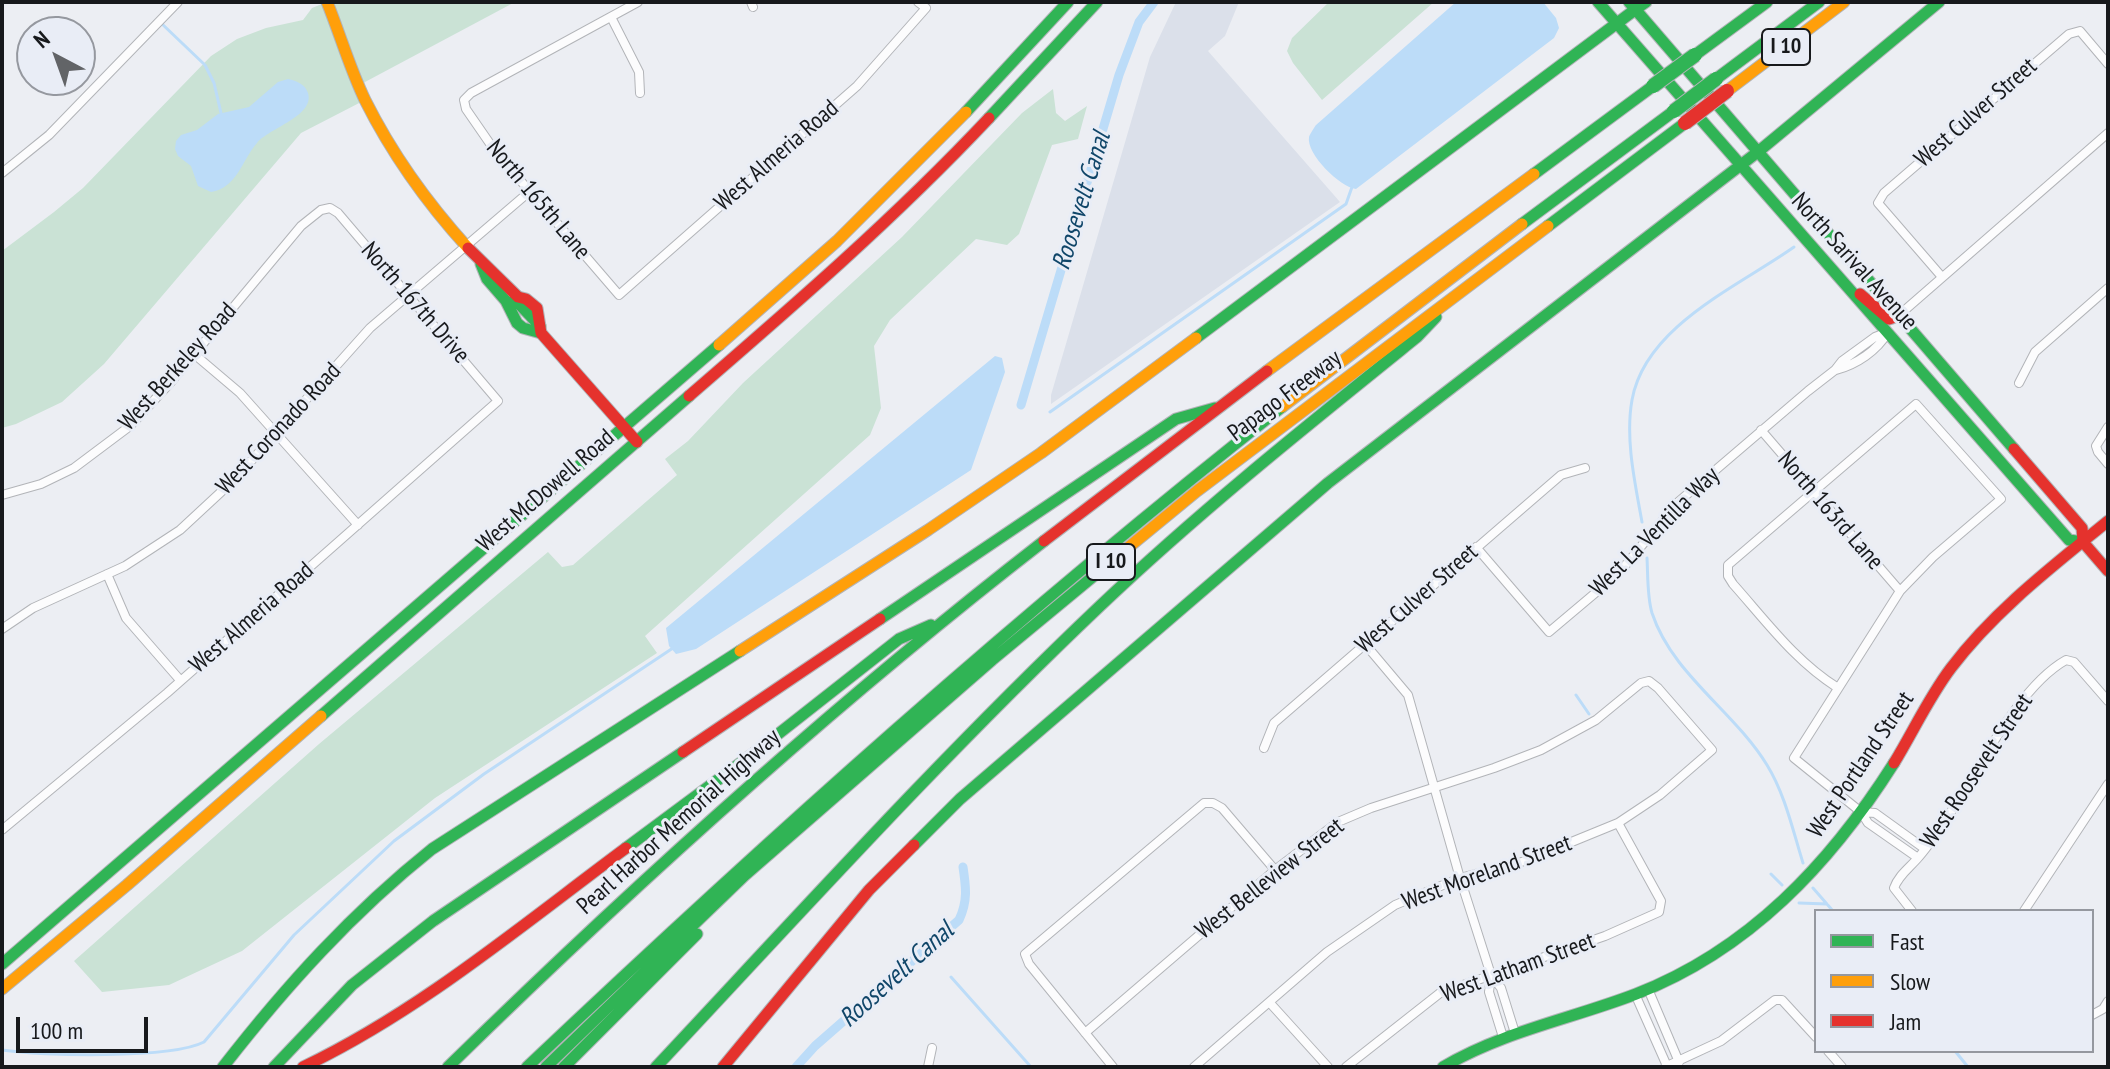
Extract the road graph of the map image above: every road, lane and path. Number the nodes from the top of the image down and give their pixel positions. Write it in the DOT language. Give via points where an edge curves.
graph roads {
  1 [pos="178,2"];
  2 [pos="327,2"];
  3 [pos="638,2"];
  4 [pos="1068,2"];
  5 [pos="1097,2"];
  6 [pos="1598,2"];
  7 [pos="1767,2"];
  8 [pos="1819,2"];
  9 [pos="1844,2"];
  10 [pos="1939,2"];
  11 [pos="1637,4"];
  12 [pos="922,5"];
  13 [pos="611,17"];
  14 [pos="1616,23"];
  15 [pos="2108,64"];
  16 [pos="1722,85"];
  17 [pos="640,93"];
  18 [pos="2108,133"];
  19 [pos="1759,151"];
  20 [pos="1740,167"];
  21 [pos="2,173"];
  22 [pos="529,192"];
  23 [pos="330,208"];
  24 [pos="466,247"];
  25 [pos="1942,277"];
  26 [pos="2108,288"];
  27 [pos="1849,289"];
  28 [pos="1461,290"];
  29 [pos="408,294"];
  30 [pos="619,295"];
  31 [pos="1898,316"];
  32 [pos="1888,332"];
  33 [pos="194,354"];
  34 [pos="2019,383"];
  35 [pos="498,401"];
  36 [pos="1971,401"];
  37 [pos="1223,406"];
  38 [pos="2108,427"];
  39 [pos="625,428"];
  40 [pos="1761,430"];
  41 [pos="277,433"];
  42 [pos="2101,435"];
  43 [pos="637,442"];
  44 [pos="2108,445"];
  45 [pos="2108,464"];
  46 [pos="1585,468"];
  47 [pos="1813,493"];
  48 [pos="2,495"];
  49 [pos="2108,521"];
  50 [pos="358,525"];
  51 [pos="2083,542"];
  52 [pos="1476,547"];
  53 [pos="2108,571"];
  54 [pos="107,574"];
  55 [pos="1900,591"];
  56 [pos="946,618"];
  57 [pos="2,629"];
  58 [pos="1365,644"];
  59 [pos="180,680"];
  60 [pos="1649,681"];
  61 [pos="1838,688"];
  62 [pos="2108,701"];
  63 [pos="1264,748"];
  64 [pos="2108,784"];
  65 [pos="1433,788"];
  66 [pos="1861,812"];
  67 [pos="1618,823"];
  68 [pos="2,830"];
  69 [pos="1925,849"];
  70 [pos="773,851"];
  71 [pos="1918,858"];
  72 [pos="1275,870"];
  73 [pos="1460,878"];
  74 [pos="1910,909"];
  75 [pos="2025,909"];
  76 [pos="2,964"];
  77 [pos="1491,975"];
  78 [pos="2,989"];
  79 [pos="1642,992"];
  80 [pos="2108,1001"];
  81 [pos="1270,1003"];
  82 [pos="2094,1015"];
  83 [pos="1085,1033"];
  84 [pos="1509,1035"];
  85 [pos="1814,1035"];
  86 [pos="932,1048"];
  87 [pos="1679,1062"];
  88 [pos="223,1067"];
  89 [pos="274,1067"];
  90 [pos="303,1067"];
  91 [pos="448,1067"];
  92 [pos="527,1067"];
  93 [pos="546,1067"];
  94 [pos="564,1067"];
  95 [pos="656,1067"];
  96 [pos="723,1067"];
  97 [pos="928,1067"];
  98 [pos="1113,1067"];
  99 [pos="1194,1067"];
  100 [pos="1328,1067"];
  101 [pos="1346,1067"];
  102 [pos="1443,1067"];
  103 [pos="1666,1067"];
  1 -- 21 [label="street" via="49,135"];
  2 -- 24 [label="main road" via="358,86 386,139"];
  3 -- 13 [label="street"];
  4 -- 39 [label="main road, West McDowell Road" via="856,223"];
  5 -- 43 [label="main road, West McDowell Road" via="892,217"];
  6 -- 14 [label="main road, North Sarival Avenue"];
  7 -- 37 [label="main road, Papago Freeway / I 10, bridge"];
  8 -- 16 [label="main road"];
  9 -- 16 [label="main road, Papago Freeway / I 10"];
  10 -- 19 [label="main road"];
  11 -- 14 [label="main road"];
  11 -- 19 [label="main road, North Sarival Avenue"];
  12 -- 30 [label="street, West Almeria Road" via="857,86"];
  13 -- 17 [label="street" via="639,72"];
  13 -- 22 [label="street, North 165th Lane" via="464,100 487,140"];
  14 -- 20 [label="main road, North Sarival Avenue"];
  14 -- 88 [label="main road" via="1041,453 432,849 329,938"];
  15 -- 25 [label="street, West Culver Street" via="2080,31 2069,34 1884,193 1878,203"];
  16 -- 28 [label="main road, Papago Freeway / I 10, bridge" via="1685,123"];
  16 -- 92 [label="main road, bridge" via="1674,111 1318,378 976,657 704,899"];
  18 -- 25 [label="street"];
  19 -- 20 [label="main road"];
  19 -- 31 [label="main road, North Sarival Avenue"];
  20 -- 27 [label="main road, North Sarival Avenue"];
  20 -- 96 [label="main road" via="1338,475 982,779 838,926"];
  22 -- 24 [label="street, West Coronado Road"];
  22 -- 30 [label="street, North 165th Lane"];
  23 -- 29 [label="street, North 167th Drive"];
  23 -- 33 [label="street, West Berkeley Road" via="301,226"];
  24 -- 29 [label="street, West Coronado Road"];
  24 -- 39 [label="main road" via="495,272 513,301"];
  25 -- 31 [label="street"];
  26 -- 34 [label="street" via="2035,352"];
  27 -- 31 [label="main road" via="1889,319"];
  27 -- 32 [label="main road, North Sarival Avenue"];
  28 -- 70 [label="main road, Papago Freeway / I 10" via="1197,491"];
  28 -- 95 [label="main road" via="1417,337 1270,455 1046,657"];
  29 -- 35 [label="street, North 167th Drive"];
  29 -- 41 [label="street, West Coronado Road" via="370,328"];
  31 -- 36 [label="main road, North Sarival Avenue"];
  32 -- 36 [label="main road" via="1906,335 1939,375"];
  32 -- 40 [label="street, West La Ventilla Way" via="1842,361"];
  32 -- 51 [label="main road, North Sarival Avenue" via="2069,540"];
  33 -- 41 [label="street"];
  33 -- 48 [label="street, West Berkeley Road" via="130,426 97,452 41,484"];
  35 -- 50 [label="street, West Almeria Road"];
  36 -- 51 [label="main road, North Sarival Avenue" via="2082,528"];
  37 -- 56 [label="main road, Papago Freeway / I 10"];
  37 -- 89 [label="main road" via="1176,419 554,839 382,959"];
  38 -- 42 [label="street"];
  39 -- 43 [label="main road"];
  39 -- 76 [label="main road, West McDowell Road"];
  40 -- 47 [label="street, North 163rd Lane"];
  40 -- 52 [label="street, West La Ventilla Way" via="1677,503 1619,573 1549,632"];
  41 -- 50 [label="street"];
  41 -- 54 [label="street, West Coronado Road" via="180,530"];
  42 -- 44 [label="street"];
  42 -- 45 [label="street" via="2096,446"];
  43 -- 78 [label="main road, West McDowell Road"];
  46 -- 52 [label="street, West Culver Street" via="1561,475"];
  47 -- 55 [label="street, North 163rd Lane"];
  47 -- 55 [label="street" via="1916,404 2001,499"];
  47 -- 61 [label="street" via="1728,565 1728,576 1792,652"];
  49 -- 51 [label="main road, West Portland Street"];
  50 -- 59 [label="street, West Almeria Road"];
  51 -- 53 [label="main road, North Sarival Avenue"];
  51 -- 66 [label="main road, West Portland Street" via="1964,650"];
  52 -- 58 [label="street, West Culver Street"];
  54 -- 57 [label="street, West Coronado Road" via="33,608"];
  54 -- 59 [label="street" via="126,618"];
  55 -- 61 [label="street"];
  56 -- 90 [label="main road" via="899,639 743,762 420,1000"];
  56 -- 91 [label="main road, Pearl Harbor Memorial Highway / I 10" via="718,814"];
  58 -- 63 [label="street, West Culver Street" via="1274,723"];
  58 -- 65 [label="street" via="1408,695"];
  59 -- 68 [label="street, West Almeria Road"];
  60 -- 65 [label="street, West Belleview Street" via="1569,737"];
  60 -- 67 [label="street, West Moreland Street" via="1712,750"];
  61 -- 66 [label="street" via="1794,758"];
  62 -- 69 [label="street, West Roosevelt Street" via="2074,662 2066,660 2036,684"];
  64 -- 75 [label="street"];
  65 -- 72 [label="street, West Belleview Street" via="1338,822"];
  65 -- 73 [label="street"];
  66 -- 69 [label="street" via="1875,813"];
  66 -- 71 [label="street" via="1868,823"];
  66 -- 79 [label="main road, West Portland Street" via="1815,869 1753,926"];
  67 -- 73 [label="street, West Moreland Street" via="1525,861"];
  67 -- 77 [label="street, West Latham Street" via="1661,901 1659,912"];
  69 -- 71 [label="street, West Roosevelt Street"];
  70 -- 93 [label="main road, I 10"];
  70 -- 94 [label="main road"];
  71 -- 74 [label="street, West Roosevelt Street" via="1894,888"];
  72 -- 83 [label="street, West Belleview Street"];
  72 -- 83 [label="street" via="1222,808 1204,803 1025,954"];
  73 -- 77 [label="street"];
  73 -- 81 [label="street, West Moreland Street" via="1395,905 1327,952"];
  77 -- 84 [label="street" via="1501,988"];
  77 -- 101 [label="street, West Latham Street" via="1440,993"];
  79 -- 84 [label="main road, West Portland Street"];
  79 -- 87 [label="street"];
  79 -- 103 [label="street"];
  80 -- 82 [label="street"];
  81 -- 99 [label="street, West Moreland Street"];
  81 -- 100 [label="street"];
  83 -- 98 [label="street"];
  84 -- 102 [label="main road, West Portland Street"];
  85 -- 87 [label="street" via="1782,1000 1775,1000 1721,1041"];
  86 -- 97 [label="street"];
  87 -- 103 [label="street"];
}
